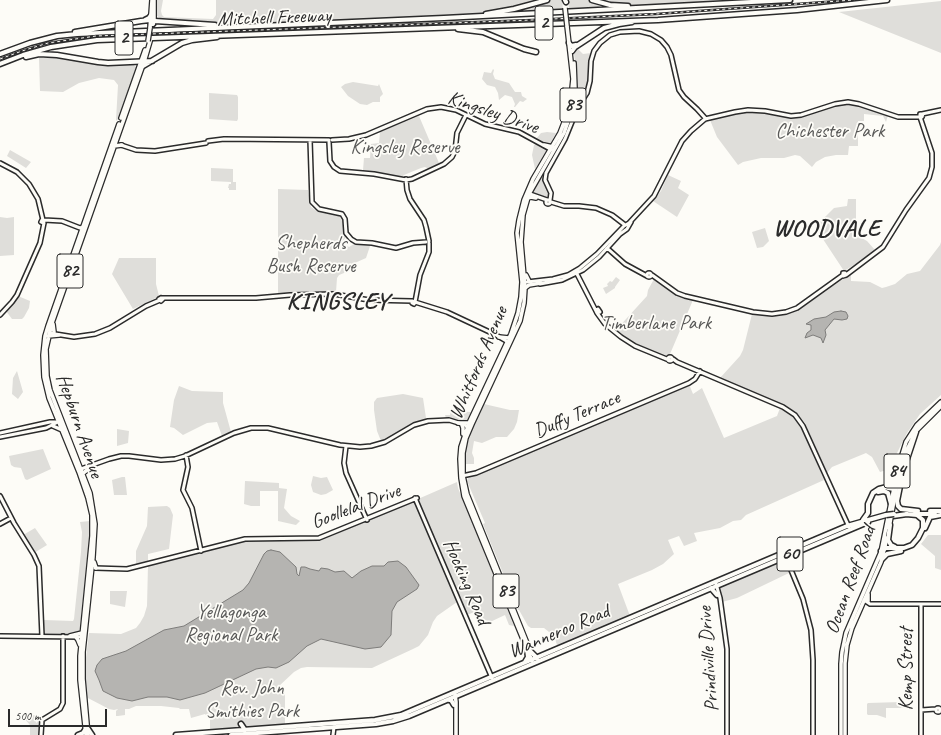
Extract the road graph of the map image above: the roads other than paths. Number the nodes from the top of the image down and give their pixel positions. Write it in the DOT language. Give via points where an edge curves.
graph roads {
  1 [pos="153,0"];
  2 [pos="547,0"];
  3 [pos="592,0"];
  4 [pos="790,0"];
  5 [pos="887,0"];
  6 [pos="565,1"];
  7 [pos="646,8"];
  8 [pos="153,14"];
  9 [pos="464,17"];
  10 [pos="145,20"];
  11 [pos="658,20"];
  12 [pos="164,22"];
  13 [pos="152,24"];
  14 [pos="239,27"];
  15 [pos="440,27"];
  16 [pos="246,34"];
  17 [pos="57,36"];
  18 [pos="580,44"];
  19 [pos="570,45"];
  20 [pos="572,51"];
  21 [pos="536,52"];
  22 [pos="0,54"];
  23 [pos="6,62"];
  24 [pos="0,64"];
  25 [pos="142,64"];
  26 [pos="131,98"];
  27 [pos="126,105"];
  28 [pos="941,111"];
  29 [pos="465,115"];
  30 [pos="921,116"];
  31 [pos="706,120"];
  32 [pos="311,141"];
  33 [pos="330,142"];
  34 [pos="116,143"];
  35 [pos="550,149"];
  36 [pos="0,163"];
  37 [pos="406,179"];
  38 [pos="535,182"];
  39 [pos="527,196"];
  40 [pos="535,197"];
  41 [pos="549,201"];
  42 [pos="43,221"];
  43 [pos="80,226"];
  44 [pos="625,227"];
  45 [pos="520,238"];
  46 [pos="428,242"];
  47 [pos="518,243"];
  48 [pos="607,247"];
  49 [pos="577,272"];
  50 [pos="524,284"];
  51 [pos="541,284"];
  52 [pos="161,299"];
  53 [pos="414,302"];
  54 [pos="0,315"];
  55 [pos="49,333"];
  56 [pos="59,334"];
  57 [pos="499,337"];
  58 [pos="508,340"];
  59 [pos="699,372"];
  60 [pos="941,402"];
  61 [pos="941,406"];
  62 [pos="56,415"];
  63 [pos="60,422"];
  64 [pos="458,423"];
  65 [pos="51,424"];
  66 [pos="469,424"];
  67 [pos="462,425"];
  68 [pos="62,431"];
  69 [pos="0,432"];
  70 [pos="916,432"];
  71 [pos="0,438"];
  72 [pos="463,439"];
  73 [pos="346,447"];
  74 [pos="185,456"];
  75 [pos="91,467"];
  76 [pos="81,470"];
  77 [pos="463,475"];
  78 [pos="895,480"];
  79 [pos="885,488"];
  80 [pos="895,491"];
  81 [pos="0,497"];
  82 [pos="416,499"];
  83 [pos="891,504"];
  84 [pos="918,512"];
  85 [pos="941,513"];
  86 [pos="906,514"];
  87 [pos="893,515"];
  88 [pos="885,516"];
  89 [pos="10,517"];
  90 [pos="877,517"];
  91 [pos="367,519"];
  92 [pos="862,521"];
  93 [pos="0,524"];
  94 [pos="890,525"];
  95 [pos="849,528"];
  96 [pos="475,534"];
  97 [pos="483,542"];
  98 [pos="911,545"];
  99 [pos="883,549"];
  100 [pos="201,551"];
  101 [pos="897,551"];
  102 [pos="93,557"];
  103 [pos="785,558"];
  104 [pos="882,559"];
  105 [pos="89,565"];
  106 [pos="96,568"];
  107 [pos="92,569"];
  108 [pos="88,574"];
  109 [pos="723,583"];
  110 [pos="714,585"];
  111 [pos="718,593"];
  112 [pos="863,595"];
  113 [pos="868,602"];
  114 [pos="921,604"];
  115 [pos="941,604"];
  116 [pos="858,605"];
  117 [pos="0,635"];
  118 [pos="83,635"];
  119 [pos="42,636"];
  120 [pos="63,636"];
  121 [pos="70,636"];
  122 [pos="76,637"];
  123 [pos="81,648"];
  124 [pos="528,650"];
  125 [pos="534,661"];
  126 [pos="523,664"];
  127 [pos="491,678"];
  128 [pos="448,700"];
  129 [pos="455,700"];
  130 [pos="921,710"];
  131 [pos="938,710"];
  132 [pos="837,716"];
  133 [pos="338,723"];
  134 [pos="241,724"];
  135 [pos="330,724"];
  136 [pos="841,728"];
  137 [pos="87,732"];
  138 [pos="334,732"];
  139 [pos="240,733"];
  140 [pos="219,734"];
  141 [pos="455,734"];
  142 [pos="41,735"];
  143 [pos="78,735"];
  144 [pos="92,735"];
  145 [pos="176,735"];
  146 [pos="231,735"];
  147 [pos="726,735"];
  148 [pos="812,735"];
  149 [pos="841,735"];
  150 [pos="845,735"];
  151 [pos="921,735"];
  1 -- 8 [label="main road, 82"];
  2 -- 9 [label="highway" via="507,11"];
  3 -- 7 [label="highway" via="617,6"];
  4 -- 7 [label="highway, Mitchell Freeway / 2"];
  5 -- 11 [label="highway, Mitchell Freeway / 2" via="798,10"];
  6 -- 19 [label="main road, Whitfords Avenue / 83, bridge"];
  7 -- 9 [label="highway, Mitchell Freeway / 2"];
  8 -- 10 [label="highway"];
  8 -- 12 [label="highway"];
  8 -- 13 [label="main road, 82"];
  9 -- 14 [label="highway, Mitchell Freeway / 2"];
  10 -- 13 [label="highway"];
  10 -- 17 [label="highway"];
  11 -- 15 [label="highway, Mitchell Freeway / 2"];
  11 -- 18 [label="highway" via="611,26"];
  12 -- 13 [label="highway"];
  12 -- 14 [label="highway"];
  13 -- 25 [label="main road, 82, bridge"];
  14 -- 17 [label="highway, Mitchell Freeway / 2"];
  15 -- 16 [label="highway, Mitchell Freeway / 2"];
  15 -- 21 [label="highway" via="483,32"];
  16 -- 23 [label="highway, Mitchell Freeway / 2" via="85,41 51,47"];
  16 -- 25 [label="highway" via="192,40"];
  17 -- 22 [label="highway, Mitchell Freeway / 2"];
  18 -- 19 [label="highway"];
  18 -- 20 [label="highway"];
  19 -- 20 [label="main road, Whitfords Avenue / 83"];
  19 -- 35 [label="main road, Whitfords Avenue / 83" via="572,99 564,125"];
  20 -- 35 [label="main road, Whitfords Avenue / 83" via="576,77 574,100 567,126"];
  23 -- 24 [label="highway, Mitchell Freeway / 2"];
  23 -- 25 [label="highway" via="47,54 98,62"];
  25 -- 26 [label="main road, 82"];
  25 -- 27 [label="main road, 82"];
  26 -- 27 [label="main road"];
  26 -- 34 [label="main road, 82"];
  27 -- 34 [label="main road, 82"];
  28 -- 30 [label="street"];
  29 -- 33 [label="street, Kingsley Drive" via="448,109 432,109 366,136"];
  29 -- 35 [label="street, Kingsley Drive" via="484,124 519,132"];
  29 -- 37 [label="street" via="457,133 454,153 449,160 416,178"];
  30 -- 31 [label="street" via="891,115 848,102 801,115 748,110"];
  30 -- 48 [label="street" via="933,157 929,178 879,251 797,308 772,314 753,312 685,296 661,281 624,264"];
  31 -- 41 [label="street" via="679,90 671,55 661,40 639,31 610,35 594,51 587,93 546,173 545,180 550,190"];
  31 -- 44 [label="street" via="688,135 658,193"];
  32 -- 33 [label="street, Kingsley Drive"];
  32 -- 34 [label="street, Kingsley Drive" via="226,140 152,151 136,150"];
  32 -- 46 [label="street" via="312,202 319,209 342,215 346,233 351,239 396,248"];
  33 -- 37 [label="street" via="329,157 340,172"];
  34 -- 43 [label="main road, 82"];
  35 -- 38 [label="main road, Whitfords Avenue / 83"];
  35 -- 39 [label="main road, Whitfords Avenue / 83"];
  36 -- 42 [label="street" via="17,172 32,187 38,199"];
  37 -- 46 [label="street" via="409,198 424,220"];
  38 -- 39 [label="main road, Whitfords Avenue / 83"];
  38 -- 40 [label="main road"];
  39 -- 40 [label="main road"];
  39 -- 45 [label="main road, Whitfords Avenue / 83"];
  39 -- 47 [label="main road, Whitfords Avenue / 83" via="519,220"];
  40 -- 41 [label="street"];
  41 -- 44 [label="street" via="564,206 596,208 612,215"];
  42 -- 43 [label="street" via="62,221"];
  42 -- 54 [label="street" via="40,243 17,295"];
  43 -- 55 [label="main road, Hepburn Avenue / 82"];
  43 -- 55 [label="main road, 82" via="83,232"];
  44 -- 48 [label="street"];
  45 -- 47 [label="main road"];
  45 -- 50 [label="main road, Whitfords Avenue / 83"];
  46 -- 53 [label="street" via="427,257"];
  47 -- 50 [label="main road, Whitfords Avenue / 83"];
  48 -- 49 [label="street"];
  49 -- 50 [label="street"];
  49 -- 51 [label="street"];
  49 -- 59 [label="street" via="606,323 621,337"];
  50 -- 51 [label="main road"];
  50 -- 58 [label="main road, Whitfords Avenue / 83" via="522,313"];
  52 -- 53 [label="street" via="256,299 337,295 372,301"];
  52 -- 55 [label="street" via="143,306 96,333 78,336"];
  52 -- 56 [label="street" via="95,334 80,337"];
  53 -- 57 [label="street" via="447,312"];
  53 -- 58 [label="street"];
  55 -- 56 [label="main road"];
  55 -- 62 [label="main road, Hepburn Avenue / 82" via="43,355 44,377"];
  55 -- 63 [label="main road, Hepburn Avenue / 82" via="47,376"];
  57 -- 58 [label="main road"];
  58 -- 66 [label="main road, Whitfords Avenue / 83"];
  58 -- 66 [label="main road, Whitfords Avenue / 83" via="508,349"];
  59 -- 77 [label="street, Duffy Terrace" via="689,382 476,472"];
  59 -- 95 [label="street" via="784,407 796,416 804,426"];
  60 -- 78 [label="main road, Ocean Reef Road / 84" via="920,421 910,435"];
  61 -- 70 [label="main road, Ocean Reef Road / 84"];
  62 -- 63 [label="main road, Hepburn Avenue / 82"];
  62 -- 65 [label="street"];
  63 -- 65 [label="street"];
  63 -- 68 [label="main road, Hepburn Avenue / 82"];
  63 -- 76 [label="main road, Hepburn Avenue / 82"];
  64 -- 66 [label="main road"];
  64 -- 73 [label="street" via="444,420 428,421 414,425 379,444"];
  65 -- 68 [label="main road"];
  65 -- 69 [label="street"];
  65 -- 71 [label="street"];
  66 -- 67 [label="street"];
  66 -- 72 [label="main road, Whitfords Avenue / 83"];
  66 -- 77 [label="main road, Whitfords Avenue / 83" via="464,447"];
  67 -- 72 [label="main road"];
  67 -- 73 [label="street" via="444,421 429,422 379,445"];
  68 -- 76 [label="main road, Hepburn Avenue / 82"];
  70 -- 80 [label="main road, Ocean Reef Road / 84" via="902,462"];
  70 -- 84 [label="highway" via="903,470 897,501 901,510"];
  72 -- 77 [label="main road, Whitfords Avenue / 83" via="460,453"];
  73 -- 74 [label="street" via="255,429 234,434"];
  73 -- 91 [label="street" via="346,473"];
  74 -- 75 [label="street" via="164,461 120,458"];
  74 -- 76 [label="street" via="164,460 121,456"];
  74 -- 100 [label="street" via="188,467 183,491 193,511"];
  75 -- 76 [label="main road"];
  76 -- 102 [label="main road, Hepburn Avenue / 82" via="94,510"];
  76 -- 105 [label="main road, Hepburn Avenue / 82" via="92,515"];
  77 -- 97 [label="main road, Whitfords Avenue / 83" via="464,496"];
  77 -- 124 [label="main road, Whitfords Avenue / 83" via="470,504"];
  78 -- 79 [label="highway" via="891,486"];
  78 -- 80 [label="main road, Ocean Reef Road / 84"];
  79 -- 80 [label="highway"];
  79 -- 92 [label="highway" via="877,490 872,495 868,513"];
  80 -- 83 [label="main road, Ocean Reef Road / 84"];
  80 -- 94 [label="main road, Ocean Reef Road / 84"];
  81 -- 89 [label="street"];
  82 -- 91 [label="street, Goollelal Drive"];
  82 -- 127 [label="street, Hocking Road"];
  83 -- 90 [label="highway" via="890,496 886,492 880,491 875,494 870,509 872,516"];
  83 -- 99 [label="main road, Ocean Reef Road / 84"];
  84 -- 85 [label="highway, 60"];
  84 -- 87 [label="highway, 60"];
  85 -- 86 [label="highway, 60"];
  85 -- 101 [label="highway" via="930,517 914,545"];
  86 -- 87 [label="highway, 60"];
  86 -- 98 [label="highway" via="917,515 923,522 920,536"];
  87 -- 88 [label="highway, 60, bridge"];
  88 -- 90 [label="highway, Wanneroo Road / 60"];
  88 -- 95 [label="highway, 60"];
  89 -- 93 [label="street"];
  89 -- 119 [label="street" via="39,566"];
  90 -- 92 [label="highway, Wanneroo Road / 60"];
  91 -- 100 [label="street, Goollelal Drive" via="319,538 247,539"];
  92 -- 95 [label="highway, Wanneroo Road / 60"];
  94 -- 98 [label="highway" via="888,540 891,545 899,548"];
  94 -- 99 [label="main road, Ocean Reef Road / 84"];
  95 -- 103 [label="highway, Wanneroo Road / 60"];
  95 -- 103 [label="highway, Wanneroo Road / 60"];
  96 -- 97 [label="main road"];
  97 -- 124 [label="main road, Whitfords Avenue / 83"];
  98 -- 99 [label="highway" via="900,549"];
  99 -- 101 [label="highway"];
  99 -- 104 [label="main road, Ocean Reef Road / 84"];
  99 -- 112 [label="main road, Ocean Reef Road / 84"];
  100 -- 106 [label="street, Goollelal Drive" via="127,569"];
  100 -- 107 [label="street, Goollelal Drive" via="127,570"];
  101 -- 104 [label="highway" via="887,554"];
  102 -- 106 [label="main road"];
  102 -- 107 [label="main road, Hepburn Avenue / 82"];
  103 -- 109 [label="highway, Wanneroo Road / 60"];
  103 -- 110 [label="highway, Wanneroo Road / 60"];
  103 -- 148 [label="street" via="802,600 809,630 812,660"];
  104 -- 113 [label="main road, Ocean Reef Road / 84" via="871,584"];
  105 -- 107 [label="street"];
  105 -- 108 [label="main road, Hepburn Avenue / 82"];
  106 -- 107 [label="street, Goollelal Drive"];
  107 -- 108 [label="street"];
  107 -- 118 [label="main road, Hepburn Avenue / 82"];
  108 -- 118 [label="main road, Hepburn Avenue / 82"];
  109 -- 110 [label="highway, Wanneroo Road / 60"];
  109 -- 111 [label="highway"];
  110 -- 111 [label="highway" via="714,590"];
  110 -- 125 [label="highway, Wanneroo Road / 60"];
  111 -- 147 [label="street, Prindiville Drive" via="727,649"];
  112 -- 113 [label="street"];
  112 -- 116 [label="main road, Ocean Reef Road / 84"];
  113 -- 114 [label="street"];
  113 -- 116 [label="street"];
  113 -- 150 [label="main road, Ocean Reef Road / 84" via="850,634 846,653"];
  114 -- 115 [label="street"];
  114 -- 130 [label="street, Kemp Street"];
  116 -- 136 [label="main road, Ocean Reef Road / 84" via="846,633 842,652"];
  117 -- 119 [label="street"];
  118 -- 121 [label="main road"];
  118 -- 122 [label="street"];
  118 -- 123 [label="main road, Hepburn Avenue / 82"];
  118 -- 137 [label="main road, Hepburn Avenue / 82"];
  119 -- 120 [label="street"];
  120 -- 121 [label="street"];
  120 -- 122 [label="street"];
  120 -- 142 [label="street" via="65,703 60,710 43,721"];
  122 -- 123 [label="main road"];
  123 -- 137 [label="main road, Hepburn Avenue / 82" via="80,680"];
  124 -- 125 [label="highway"];
  124 -- 126 [label="highway" via="528,659"];
  125 -- 126 [label="highway, Wanneroo Road / 60"];
  125 -- 127 [label="highway, Wanneroo Road / 60"];
  126 -- 127 [label="highway, Wanneroo Road / 60"];
  127 -- 129 [label="highway, Wanneroo Road / 60"];
  127 -- 129 [label="highway, Wanneroo Road / 60"];
  128 -- 129 [label="highway, Wanneroo Road / 60"];
  128 -- 129 [label="highway"];
  128 -- 138 [label="highway, Wanneroo Road / 60" via="393,721 342,726"];
  129 -- 133 [label="highway, Wanneroo Road / 60" via="396,716"];
  129 -- 141 [label="main road"];
  130 -- 131 [label="street"];
  130 -- 151 [label="street, Kemp Street"];
  132 -- 136 [label="main road"];
  133 -- 135 [label="highway, Wanneroo Road / 60"];
  133 -- 138 [label="street"];
  134 -- 139 [label="highway"];
  135 -- 138 [label="street"];
  135 -- 139 [label="highway, Wanneroo Road / 60"];
  136 -- 149 [label="main road, Ocean Reef Road / 84"];
  137 -- 143 [label="highway"];
  137 -- 144 [label="highway"];
  138 -- 139 [label="highway, Wanneroo Road / 60"];
  139 -- 140 [label="highway, Wanneroo Road / 60"];
  139 -- 146 [label="highway, Wanneroo Road / 60"];
  140 -- 145 [label="highway, Wanneroo Road / 60"];
}
